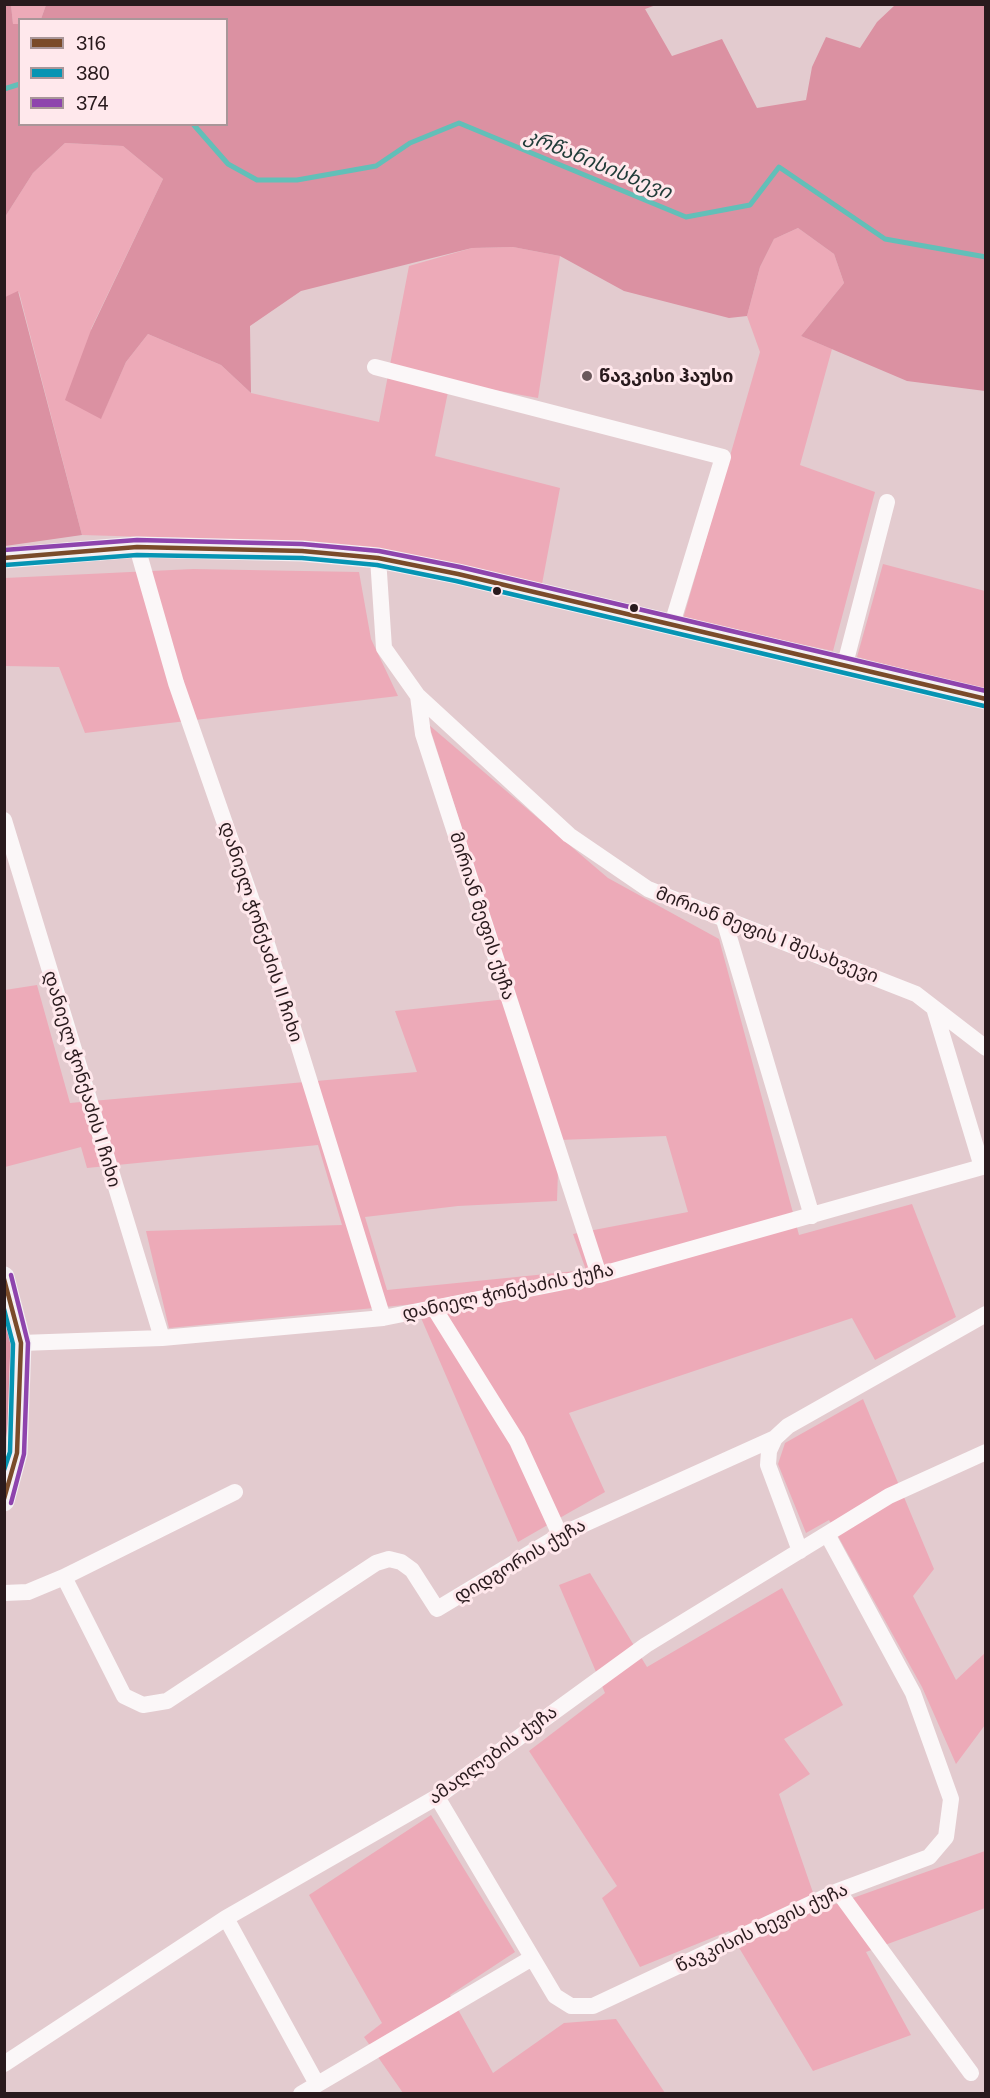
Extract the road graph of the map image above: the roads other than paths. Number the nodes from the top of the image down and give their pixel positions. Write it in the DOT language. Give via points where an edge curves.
graph roads {
  1 [pos="375,367"];
  2 [pos="887,502"];
  3 [pos="137,547"];
  4 [pos="4,558"];
  5 [pos="378,558"];
  6 [pos="672,624"];
  7 [pos="846,664"];
  8 [pos="418,696"];
  9 [pos="986,699"];
  10 [pos="4,820"];
  11 [pos="724,920"];
  12 [pos="934,1008"];
  13 [pos="986,1048"];
  14 [pos="812,1216"];
  15 [pos="599,1275"];
  16 [pos="4,1276"];
  17 [pos="434,1308"];
  18 [pos="986,1314"];
  19 [pos="383,1318"];
  20 [pos="162,1338"];
  21 [pos="21,1342"];
  22 [pos="775,1438"];
  23 [pos="986,1452"];
  24 [pos="235,1492"];
  25 [pos="4,1501"];
  26 [pos="828,1534"];
  27 [pos="560,1535"];
  28 [pos="800,1551"];
  29 [pos="64,1577"];
  30 [pos="4,1593"];
  31 [pos="437,1797"];
  32 [pos="838,1891"];
  33 [pos="226,1918"];
  34 [pos="532,1958"];
  35 [pos="4,2064"];
  36 [pos="971,2073"];
  37 [pos="317,2084"];
  38 [pos="301,2094"];
  1 -- 6 [label="street" via="723,457"];
  2 -- 7 [label="street"];
  3 -- 4 [label="main road"];
  3 -- 5 [label="main road" via="302,551"];
  3 -- 19 [label="street, დანიელ ჭონქაძის II ჩიხი" via="176,683 269,950"];
  5 -- 6 [label="main road"];
  5 -- 8 [label="street, მირიან მეფის ქუჩა" via="384,648"];
  6 -- 7 [label="main road"];
  7 -- 9 [label="main road"];
  8 -- 11 [label="street, მირიან მეფის I შესახვევი" via="569,835 648,889"];
  8 -- 15 [label="street, მირიან მეფის ქუჩა" via="423,734"];
  10 -- 20 [label="street, დანიელ ჭონქაძის I ჩიხი"];
  11 -- 12 [label="street, მირიან მეფის I შესახვევი" via="916,994"];
  11 -- 14 [label="street"];
  12 -- 13 [label="street, მირიან მეფის I შესახვევი"];
  12 -- 14 [label="street, დანიელ ჭონქაძის ქუჩა" via="982,1167"];
  14 -- 15 [label="street, დანიელ ჭონქაძის ქუჩა"];
  15 -- 17 [label="street, დანიელ ჭონქაძის ქუჩა"];
  16 -- 21 [label="main road"];
  17 -- 19 [label="street, დანიელ ჭონქაძის ქუჩა"];
  17 -- 27 [label="street" via="517,1441"];
  18 -- 22 [label="street, დიდგორის ქუჩა" via="788,1426"];
  19 -- 20 [label="street, დანიელ ჭონქაძის ქუჩა"];
  20 -- 21 [label="street, დანიელ ჭონქაძის ქუჩა"];
  21 -- 25 [label="main road" via="17,1454"];
  22 -- 27 [label="street, დიდგორის ქუჩა"];
  22 -- 28 [label="street" via="768,1465"];
  23 -- 26 [label="street, ამაღლების ქუჩა" via="889,1496"];
  24 -- 29 [label="street"];
  26 -- 28 [label="street, ამაღლების ქუჩა"];
  26 -- 32 [label="street, წავკისის ხევის ქუჩა" via="913,1693 951,1799 946,1838 929,1857"];
  27 -- 29 [label="street, დიდგორის ქუჩა" via="437,1609 412,1570 389,1559 376,1563 166,1701 143,1705 124,1696"];
  28 -- 31 [label="street, ამაღლების ქუჩა" via="646,1645"];
  29 -- 30 [label="street" via="28,1592"];
  31 -- 33 [label="street, ამაღლების ქუჩა"];
  31 -- 34 [label="street, წავკისის ხევის ქუჩა"];
  32 -- 34 [label="street, წავკისის ხევის ქუჩა" via="593,2006 571,2006 555,1996"];
  32 -- 36 [label="street"];
  33 -- 35 [label="street, ამაღლების ქუჩა"];
  33 -- 37 [label="street"];
  34 -- 37 [label="street"];
  37 -- 38 [label="street"];
}
